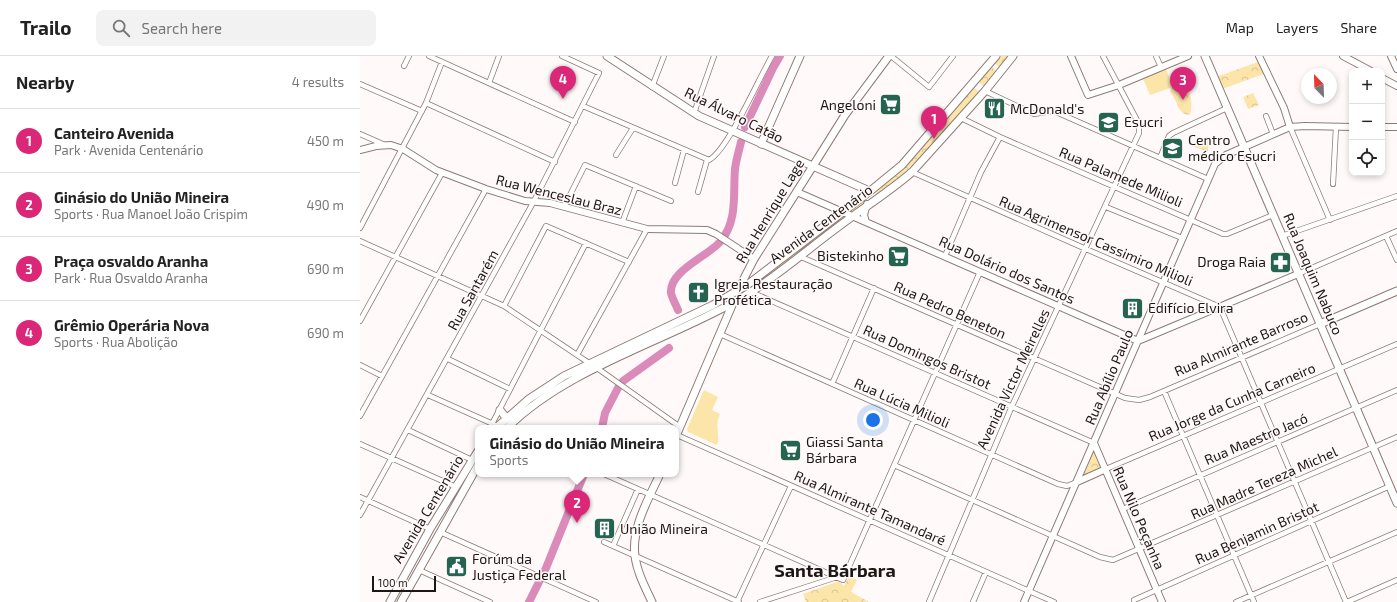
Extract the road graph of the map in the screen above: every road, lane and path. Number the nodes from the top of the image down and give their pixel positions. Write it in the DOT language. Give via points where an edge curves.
graph roads {
  1 [pos="409,56"];
  2 [pos="429,56"];
  3 [pos="499,56"];
  4 [pos="562,56"];
  5 [pos="607,56"];
  6 [pos="664,56"];
  7 [pos="714,56"];
  8 [pos="772,56"];
  9 [pos="800,56"];
  10 [pos="890,56"];
  11 [pos="953,56"];
  12 [pos="996,56"];
  13 [pos="1013,56"];
  14 [pos="1071,56"];
  15 [pos="1103,56"];
  16 [pos="1156,56"];
  17 [pos="1188,56"];
  18 [pos="1205,56"];
  19 [pos="1259,56"];
  20 [pos="1343,56"];
  21 [pos="1391,56"];
  22 [pos="442,62"];
  23 [pos="404,66"];
  24 [pos="1161,68"];
  25 [pos="1365,68"];
  26 [pos="1397,69"];
  27 [pos="1385,79"];
  28 [pos="489,83"];
  29 [pos="973,83"];
  30 [pos="360,84"];
  31 [pos="1119,84"];
  32 [pos="1397,85"];
  33 [pos="652,87"];
  34 [pos="985,91"];
  35 [pos="426,103"];
  36 [pos="583,106"];
  37 [pos="1227,108"];
  38 [pos="422,111"];
  39 [pos="694,113"];
  40 [pos="1266,116"];
  41 [pos="961,118"];
  42 [pos="575,122"];
  43 [pos="1290,127"];
  44 [pos="1336,127"];
  45 [pos="1349,127"];
  46 [pos="1385,127"];
  47 [pos="1397,127"];
  48 [pos="634,128"];
  49 [pos="733,131"];
  50 [pos="360,134"];
  51 [pos="1273,134"];
  52 [pos="1000,137"];
  53 [pos="761,144"];
  54 [pos="385,145"];
  55 [pos="1134,146"];
  56 [pos="1244,147"];
  57 [pos="403,149"];
  58 [pos="360,150"];
  59 [pos="684,150"];
  60 [pos="616,155"];
  61 [pos="1160,158"];
  62 [pos="707,160"];
  63 [pos="554,162"];
  64 [pos="813,166"];
  65 [pos="912,172"];
  66 [pos="442,173"];
  67 [pos="1208,179"];
  68 [pos="675,183"];
  69 [pos="1334,184"];
  70 [pos="636,186"];
  71 [pos="1115,187"];
  72 [pos="486,189"];
  73 [pos="869,190"];
  74 [pos="698,192"];
  75 [pos="797,192"];
  76 [pos="1397,196"];
  77 [pos="970,198"];
  78 [pos="534,201"];
  79 [pos="671,201"];
  80 [pos="867,204"];
  81 [pos="564,207"];
  82 [pos="1106,207"];
  83 [pos="843,212"];
  84 [pos="1273,215"];
  85 [pos="852,216"];
  86 [pos="1191,220"];
  87 [pos="1330,220"];
  88 [pos="866,222"];
  89 [pos="622,223"];
  90 [pos="360,228"];
  91 [pos="647,229"];
  92 [pos="1397,231"];
  93 [pos="1282,236"];
  94 [pos="1386,236"];
  95 [pos="1182,238"];
  96 [pos="360,241"];
  97 [pos="586,243"];
  98 [pos="1086,250"];
  99 [pos="799,256"];
  100 [pos="945,256"];
  101 [pos="396,257"];
  102 [pos="754,259"];
  103 [pos="1397,260"];
  104 [pos="629,262"];
  105 [pos="980,272"];
  106 [pos="1298,274"];
  107 [pos="760,275"];
  108 [pos="437,277"];
  109 [pos="767,280"];
  110 [pos="1164,282"];
  111 [pos="874,288"];
  112 [pos="1397,291"];
  113 [pos="737,292"];
  114 [pos="751,292"];
  115 [pos="482,296"];
  116 [pos="733,303"];
  117 [pos="504,306"];
  118 [pos="1059,306"];
  119 [pos="1220,307"];
  120 [pos="360,321"];
  121 [pos="1320,324"];
  122 [pos="957,325"];
  123 [pos="540,331"];
  124 [pos="720,334"];
  125 [pos="853,336"];
  126 [pos="1138,341"];
  127 [pos="1397,344"];
  128 [pos="577,355"];
  129 [pos="1034,358"];
  130 [pos="1241,358"];
  131 [pos="448,359"];
  132 [pos="589,363"];
  133 [pos="360,365"];
  134 [pos="597,368"];
  135 [pos="1339,369"];
  136 [pos="936,373"];
  137 [pos="382,376"];
  138 [pos="832,384"];
  139 [pos="510,389"];
  140 [pos="1397,390"];
  141 [pos="1164,391"];
  142 [pos="1115,394"];
  143 [pos="428,395"];
  144 [pos="1260,403"];
  145 [pos="1012,406"];
  146 [pos="1356,408"];
  147 [pos="500,410"];
  148 [pos="360,416"];
  149 [pos="506,418"];
  150 [pos="914,421"];
  151 [pos="513,422"];
  152 [pos="493,425"];
  153 [pos="497,425"];
  154 [pos="499,425"];
  155 [pos="510,425"];
  156 [pos="677,425"];
  157 [pos="680,427"];
  158 [pos="408,430"];
  159 [pos="1183,436"];
  160 [pos="679,437"];
  161 [pos="1397,437"];
  162 [pos="1277,442"];
  163 [pos="1094,443"];
  164 [pos="360,444"];
  165 [pos="1373,447"];
  166 [pos="991,454"];
  167 [pos="392,459"];
  168 [pos="475,462"];
  169 [pos="894,465"];
  170 [pos="1106,469"];
  171 [pos="1200,476"];
  172 [pos="611,477"];
  173 [pos="659,477"];
  174 [pos="1077,482"];
  175 [pos="1294,482"];
  176 [pos="792,486"];
  177 [pos="1390,486"];
  178 [pos="456,487"];
  179 [pos="638,489"];
  180 [pos="650,495"];
  181 [pos="360,497"];
  182 [pos="972,500"];
  183 [pos="368,501"];
  184 [pos="1397,503"];
  185 [pos="1123,509"];
  186 [pos="360,515"];
  187 [pos="1217,516"];
  188 [pos="869,520"];
  189 [pos="1311,520"];
  190 [pos="430,529"];
  191 [pos="440,532"];
  192 [pos="1397,532"];
  193 [pos="1054,536"];
  194 [pos="604,542"];
  195 [pos="764,545"];
  196 [pos="613,546"];
  197 [pos="1140,550"];
  198 [pos="948,555"];
  199 [pos="1234,555"];
  200 [pos="635,556"];
  201 [pos="1329,562"];
  202 [pos="419,570"];
  203 [pos="986,572"];
  204 [pos="837,577"];
  205 [pos="1397,580"];
  206 [pos="1157,589"];
  207 [pos="1029,591"];
  208 [pos="1251,596"];
  209 [pos="1134,600"];
  210 [pos="404,601"];
  211 [pos="390,602"];
  212 [pos="490,602"];
  213 [pos="596,602"];
  214 [pos="652,602"];
  215 [pos="737,602"];
  216 [pos="760,602"];
  217 [pos="929,602"];
  218 [pos="973,602"];
  219 [pos="1024,602"];
  220 [pos="1054,602"];
  221 [pos="1162,602"];
  222 [pos="1236,602"];
  223 [pos="1254,602"];
  224 [pos="1347,602"];
  1 -- 23 [label="street"];
  2 -- 22 [label="street"];
  3 -- 28 [label="street"];
  4 -- 36 [label="street, Rua Santarém" via="599,73"];
  5 -- 33 [label="main road, Rua Álvaro Catão"];
  6 -- 33 [label="street"];
  7 -- 39 [label="street"];
  8 -- 49 [label="street"];
  9 -- 53 [label="main road"];
  10 -- 11 [label="street" via="929,87"];
  10 -- 64 [label="main road, Rua Henrique Lage" via="845,116"];
  12 -- 29 [label="main road, Avenida Centenário"];
  13 -- 34 [label="main road, Avenida Centenário"];
  14 -- 31 [label="street" via="1088,95"];
  15 -- 31 [label="street, Avenida Victor Meirelles"];
  16 -- 24 [label="street"];
  17 -- 24 [label="street"];
  18 -- 37 [label="main road, Rua Joaquim Nabuco"];
  19 -- 43 [label="street" via="1284,108"];
  20 -- 25 [label="street"];
  21 -- 26 [label="street"];
  22 -- 28 [label="street"];
  22 -- 35 [label="street"];
  24 -- 31 [label="street"];
  27 -- 32 [label="street"];
  28 -- 42 [label="street"];
  29 -- 34 [label="main road"];
  29 -- 73 [label="main road, Avenida Centenário" via="917,149 893,173"];
  30 -- 38 [label="street"];
  31 -- 55 [label="street, Avenida Victor Meirelles" via="1140,128"];
  33 -- 39 [label="main road, Rua Álvaro Catão"];
  34 -- 41 [label="main road, Avenida Centenário"];
  34 -- 55 [label="street" via="1034,114 1056,112"];
  35 -- 38 [label="street"];
  35 -- 63 [label="street"];
  36 -- 42 [label="street, Rua Santarém"];
  36 -- 48 [label="street"];
  37 -- 56 [label="main road, Rua Joaquim Nabuco"];
  37 -- 61 [label="street" via="1173,132"];
  38 -- 57 [label="street"];
  39 -- 49 [label="main road, Rua Álvaro Catão"];
  40 -- 51 [label="street"];
  41 -- 52 [label="street, Rua Palamede Milioli"];
  41 -- 65 [label="main road, Avenida Centenário"];
  42 -- 63 [label="street, Rua Santarém"];
  43 -- 44 [label="street, Rua Abílio Paulo"];
  43 -- 51 [label="street, Rua Abílio Paulo"];
  43 -- 87 [label="street"];
  44 -- 45 [label="street, Rua Abílio Paulo"];
  44 -- 69 [label="street"];
  46 -- 47 [label="street"];
  48 -- 59 [label="street"];
  48 -- 60 [label="street"];
  49 -- 53 [label="main road, Rua Álvaro Catão"];
  49 -- 62 [label="street" via="714,158"];
  50 -- 54 [label="street"];
  51 -- 56 [label="street, Rua Abílio Paulo"];
  52 -- 71 [label="street, Rua Palamede Milioli"];
  52 -- 77 [label="street"];
  53 -- 64 [label="main road, Rua Álvaro Catão"];
  54 -- 57 [label="street, Rua Wenceslau Braz"];
  54 -- 58 [label="street, Rua Wenceslau Braz"];
  55 -- 61 [label="street"];
  55 -- 71 [label="street, Avenida Victor Meirelles"];
  56 -- 67 [label="street, Rua Abílio Paulo" via="1218,161"];
  56 -- 84 [label="main road, Rua Joaquim Nabuco"];
  57 -- 66 [label="street, Rua Wenceslau Braz"];
  57 -- 90 [label="street"];
  59 -- 62 [label="street"];
  59 -- 68 [label="street"];
  61 -- 67 [label="street"];
  62 -- 74 [label="street"];
  63 -- 78 [label="street, Rua Santarém"];
  64 -- 73 [label="main road, Rua Álvaro Catão"];
  64 -- 75 [label="main road, Rua Henrique Lage"];
  65 -- 77 [label="street, Rua Agrimensor Cassimiro Milioli"];
  65 -- 80 [label="main road, Avenida Centenário"];
  66 -- 72 [label="street, Rua Wenceslau Braz"];
  66 -- 101 [label="street"];
  67 -- 86 [label="street, Rua Abílio Paulo"];
  70 -- 79 [label="street"];
  70 -- 81 [label="street" via="585,165"];
  70 -- 89 [label="street"];
  71 -- 82 [label="street, Avenida Victor Meirelles"];
  71 -- 86 [label="street, Rua Palamede Milioli"];
  72 -- 78 [label="street, Rua Wenceslau Braz"];
  72 -- 108 [label="street"];
  73 -- 80 [label="main road"];
  73 -- 83 [label="main road, Avenida Centenário"];
  75 -- 83 [label="street, Rua Dolário dos Santos"];
  75 -- 102 [label="main road, Rua Henrique Lage"];
  76 -- 87 [label="street"];
  77 -- 98 [label="street, Rua Agrimensor Cassimiro Milioli"];
  77 -- 100 [label="street"];
  78 -- 81 [label="street, Rua Wenceslau Braz"];
  78 -- 115 [label="street, Rua Santarém"];
  80 -- 85 [label="main road, Avenida Centenário"];
  80 -- 88 [label="street" via="864,215"];
  81 -- 89 [label="street, Rua Wenceslau Braz"];
  82 -- 95 [label="street"];
  82 -- 98 [label="street, Avenida Victor Meirelles"];
  83 -- 85 [label="street, Rua Dolário dos Santos"];
  83 -- 107 [label="main road, Avenida Centenário"];
  84 -- 86 [label="street, Rua Palamede Milioli" via="1227,234"];
  84 -- 93 [label="main road, Rua Joaquim Nabuco"];
  85 -- 88 [label="street, Rua Dolário dos Santos"];
  85 -- 99 [label="main road, Avenida Centenário"];
  86 -- 95 [label="street, Rua Abílio Paulo"];
  87 -- 93 [label="street"];
  88 -- 100 [label="street, Rua Dolário dos Santos"];
  89 -- 91 [label="street, Rua Wenceslau Braz"];
  91 -- 102 [label="street, Rua Wenceslau Braz" via="704,230 719,236"];
  91 -- 104 [label="street"];
  92 -- 94 [label="street"];
  93 -- 106 [label="main road, Rua Joaquim Nabuco"];
  94 -- 103 [label="street"];
  94 -- 106 [label="street"];
  95 -- 110 [label="street, Rua Abílio Paulo"];
  96 -- 101 [label="street"];
  97 -- 104 [label="street"];
  97 -- 117 [label="street" via="546,226"];
  97 -- 123 [label="street"];
  98 -- 110 [label="street, Rua Agrimensor Cassimiro Milioli"];
  98 -- 118 [label="street, Avenida Victor Meirelles"];
  99 -- 109 [label="main road, Avenida Centenário"];
  99 -- 111 [label="street, Rua Pedro Beneton"];
  100 -- 105 [label="street, Rua Dolário dos Santos"];
  101 -- 108 [label="street"];
  101 -- 120 [label="street"];
  102 -- 107 [label="main road"];
  102 -- 113 [label="main road, Rua Henrique Lage"];
  104 -- 128 [label="street"];
  105 -- 118 [label="street, Rua Dolário dos Santos"];
  105 -- 122 [label="street"];
  106 -- 119 [label="street"];
  106 -- 121 [label="main road, Rua Joaquim Nabuco"];
  107 -- 109 [label="main road"];
  107 -- 113 [label="main road, Avenida Centenário"];
  108 -- 115 [label="street"];
  108 -- 137 [label="street"];
  109 -- 114 [label="main road, Avenida Centenário"];
  110 -- 119 [label="street, Rua Agrimensor Cassimiro Milioli"];
  110 -- 126 [label="street, Rua Abílio Paulo"];
  111 -- 122 [label="street, Rua Pedro Beneton"];
  111 -- 125 [label="street"];
  112 -- 121 [label="main road, Rua Almirante Barroso"];
  113 -- 116 [label="main road, Rua Henrique Lage"];
  113 -- 132 [label="main road, Avenida Centenário"];
  114 -- 116 [label="main road, Avenida Centenário"];
  114 -- 125 [label="street, Rua Domingos Bristot"];
  115 -- 117 [label="street"];
  115 -- 131 [label="street, Rua Santarém"];
  116 -- 124 [label="main road, Rua Henrique Lage"];
  116 -- 134 [label="main road, Avenida Centenário"];
  117 -- 123 [label="street"];
  118 -- 126 [label="street, Rua Dolário dos Santos"];
  118 -- 129 [label="street, Avenida Victor Meirelles"];
  119 -- 126 [label="street"];
  119 -- 130 [label="street"];
  121 -- 130 [label="street, Rua Almirante Barroso"];
  121 -- 135 [label="main road, Rua Joaquim Nabuco"];
  122 -- 129 [label="street, Rua Pedro Beneton"];
  122 -- 136 [label="street"];
  123 -- 128 [label="street"];
  123 -- 139 [label="street"];
  124 -- 138 [label="street, Rua Lúcia Milioli"];
  124 -- 157 [label="main road, Rua Henrique Lage"];
  125 -- 136 [label="street, Rua Domingos Bristot"];
  125 -- 138 [label="street"];
  126 -- 142 [label="street, Rua Abílio Paulo"];
  127 -- 135 [label="street, Rua Jorge da Cunha Carneiro"];
  128 -- 132 [label="street"];
  129 -- 142 [label="street, Rua Pedro Beneton"];
  129 -- 145 [label="street, Avenida Victor Meirelles"];
  130 -- 141 [label="street, Rua Almirante Barroso"];
  130 -- 144 [label="street"];
  131 -- 139 [label="street"];
  131 -- 143 [label="street, Rua Santarém"];
  132 -- 149 [label="main road, Avenida Centenário" via="537,392"];
  133 -- 137 [label="street"];
  134 -- 151 [label="main road, Avenida Centenário" via="555,390"];
  134 -- 156 [label="street"];
  135 -- 144 [label="street, Rua Jorge da Cunha Carneiro"];
  135 -- 146 [label="main road, Rua Joaquim Nabuco"];
  136 -- 145 [label="street, Rua Domingos Bristot"];
  136 -- 150 [label="street"];
  137 -- 148 [label="street"];
  138 -- 150 [label="street, Rua Lúcia Milioli"];
  139 -- 147 [label="street"];
  140 -- 146 [label="street, Rua Maestro Jacó"];
  141 -- 142 [label="street, Rua Almirante Barroso" via="1139,400 1128,400"];
  141 -- 159 [label="street"];
  142 -- 163 [label="street, Rua Abílio Paulo"];
  143 -- 152 [label="street"];
  143 -- 158 [label="street, Rua Santarém"];
  144 -- 159 [label="street, Rua Jorge da Cunha Carneiro"];
  144 -- 162 [label="street"];
  145 -- 163 [label="street, Rua Domingos Bristot"];
  145 -- 166 [label="street, Avenida Victor Meirelles"];
  146 -- 162 [label="street, Rua Maestro Jacó"];
  146 -- 165 [label="main road, Rua Joaquim Nabuco"];
  147 -- 149 [label="main road"];
  147 -- 153 [label="street"];
  149 -- 151 [label="main road"];
  149 -- 154 [label="main road, Avenida Centenário"];
  150 -- 166 [label="street, Rua Lúcia Milioli"];
  150 -- 169 [label="street"];
  151 -- 155 [label="main road, Avenida Centenário"];
  158 -- 167 [label="street, Rua Santarém"];
  158 -- 168 [label="street"];
  159 -- 170 [label="street, Rua Jorge da Cunha Carneiro"];
  159 -- 171 [label="street"];
  160 -- 176 [label="street, Rua Almirante Tamandaré"];
  161 -- 165 [label="street, Rua Madre Tereza Michel"];
  162 -- 171 [label="street, Rua Maestro Jacó"];
  162 -- 175 [label="street"];
  163 -- 170 [label="street, Rua Nilo Peçanha"];
  163 -- 174 [label="street, Rua Abílio Paulo"];
  164 -- 167 [label="street"];
  165 -- 175 [label="street, Rua Madre Tereza Michel"];
  165 -- 177 [label="main road, Rua Joaquim Nabuco"];
  166 -- 174 [label="street, Rua Lúcia Milioli" via="1058,484 1066,486"];
  166 -- 182 [label="street, Avenida Victor Meirelles"];
  167 -- 178 [label="street"];
  167 -- 183 [label="street, Rua Santarém"];
  168 -- 178 [label="main road, Avenida Centenário"];
  168 -- 191 [label="main road, Avenida Centenário"];
  169 -- 182 [label="street, Rua Madre Tereza Michel"];
  169 -- 188 [label="street"];
  170 -- 174 [label="street, Rua Jorge da Cunha Carneiro"];
  170 -- 185 [label="street, Rua Nilo Peçanha"];
  171 -- 185 [label="street, Rua Maestro Jacó"];
  171 -- 187 [label="street"];
  172 -- 179 [label="street"];
  173 -- 180 [label="main road"];
  174 -- 193 [label="street, Rua Abílio Paulo"];
  175 -- 187 [label="street, Rua Madre Tereza Michel"];
  175 -- 189 [label="street"];
  176 -- 188 [label="street, Rua Almirante Tamandaré"];
  176 -- 195 [label="street"];
  177 -- 184 [label="main road, Rua Joaquim Nabuco"];
  177 -- 189 [label="street, Rua Benjamin Bristot"];
  178 -- 190 [label="main road, Avenida Centenário"];
  179 -- 180 [label="street"];
  179 -- 196 [label="street"];
  180 -- 195 [label="street"];
  180 -- 200 [label="main road" via="637,530"];
  181 -- 183 [label="street"];
  182 -- 193 [label="street, Rua Madre Tereza Michel"];
  182 -- 198 [label="street, Avenida Victor Meirelles"];
  183 -- 186 [label="street, Rua Santarém"];
  183 -- 190 [label="street"];
  185 -- 197 [label="street, Rua Nilo Peçanha"];
  187 -- 197 [label="street, Rua Madre Tereza Michel"];
  187 -- 199 [label="street"];
  188 -- 198 [label="street, Rua Almirante Tamandaré"];
  188 -- 204 [label="street" via="842,580"];
  189 -- 199 [label="street, Rua Benjamin Bristot"];
  189 -- 201 [label="street"];
  190 -- 211 [label="main road, Avenida Centenário"];
  191 -- 202 [label="main road, Avenida Centenário"];
  191 -- 213 [label="street"];
  192 -- 201 [label="street"];
  193 -- 197 [label="street, Rua Madre Tereza Michel" via="1109,560"];
  193 -- 207 [label="street, Rua Abílio Paulo"];
  194 -- 196 [label="street"];
  195 -- 204 [label="street"];
  195 -- 215 [label="street"];
  196 -- 200 [label="street"];
  197 -- 206 [label="street, Rua Nilo Peçanha"];
  198 -- 203 [label="street, Rua Almirante Tamandaré"];
  198 -- 217 [label="street, Avenida Victor Meirelles"];
  199 -- 206 [label="street, Rua Benjamin Bristot"];
  199 -- 208 [label="street"];
  200 -- 214 [label="main road" via="640,576"];
  200 -- 215 [label="street"];
  201 -- 208 [label="street"];
  201 -- 224 [label="street"];
  202 -- 210 [label="main road, Avenida Centenário"];
  202 -- 212 [label="street"];
  203 -- 207 [label="street, Rua Almirante Tamandaré"];
  203 -- 218 [label="street"];
  204 -- 216 [label="street"];
  205 -- 224 [label="street"];
  206 -- 209 [label="street, Rua Benjamin Bristot"];
  206 -- 221 [label="street, Rua Nilo Peçanha"];
  207 -- 219 [label="street, Rua Abílio Paulo"];
  207 -- 220 [label="street, Rua Almirante Tamandaré"];
  208 -- 222 [label="street"];
  208 -- 223 [label="street"];
}
